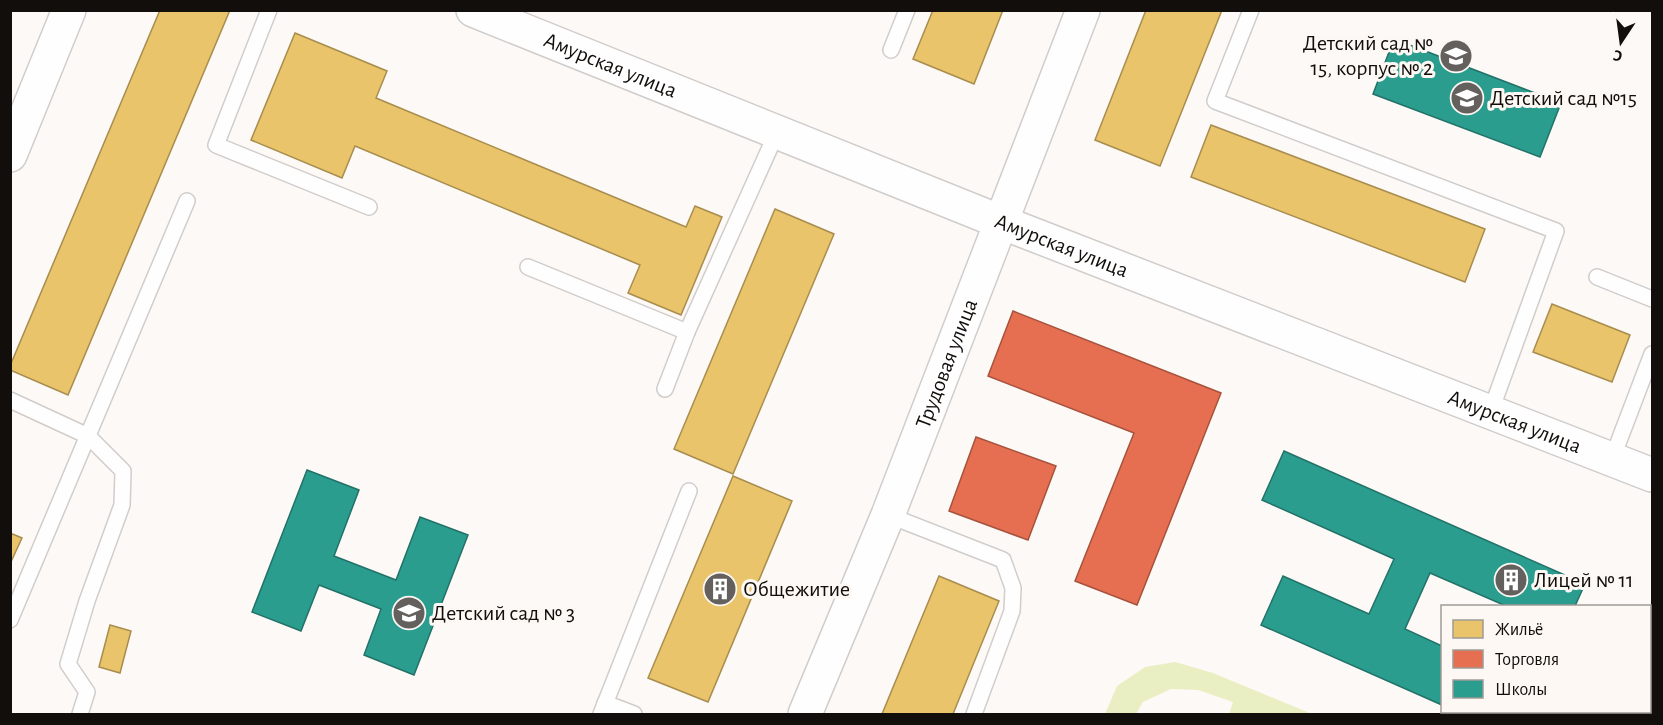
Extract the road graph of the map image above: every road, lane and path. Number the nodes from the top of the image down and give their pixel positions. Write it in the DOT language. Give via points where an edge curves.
graph roads {
  1 [pos="69,10"];
  2 [pos="269,10"];
  3 [pos="473,10"];
  4 [pos="907,10"];
  5 [pos="1083,10"];
  6 [pos="1251,10"];
  7 [pos="891,50"];
  8 [pos="777,132"];
  9 [pos="10,155"];
  10 [pos="187,201"];
  11 [pos="369,207"];
  12 [pos="1001,222"];
  13 [pos="528,267"];
  14 [pos="1597,277"];
  15 [pos="1653,299"];
  16 [pos="687,332"];
  17 [pos="1653,354"];
  18 [pos="665,389"];
  19 [pos="10,400"];
  20 [pos="1490,413"];
  21 [pos="88,436"];
  22 [pos="1612,459"];
  23 [pos="1653,475"];
  24 [pos="689,491"];
  25 [pos="888,515"];
  26 [pos="10,620"];
  27 [pos="603,709"];
  28 [pos="80,714"];
  29 [pos="634,714"];
  30 [pos="805,714"];
  31 [pos="974,714"];
  1 -- 9 [label="street" via="25,105"];
  2 -- 11 [label="lane" via="216,146"];
  3 -- 8 [label="street, Амурская улица"];
  4 -- 7 [label="lane"];
  5 -- 12 [label="street, Трудовая улица"];
  6 -- 20 [label="lane" via="1215,101 1556,231"];
  8 -- 12 [label="street, Амурская улица"];
  8 -- 16 [label="lane"];
  10 -- 21 [label="lane"];
  12 -- 20 [label="street, Амурская улица"];
  12 -- 25 [label="street, Трудовая улица"];
  13 -- 16 [label="lane"];
  14 -- 15 [label="lane"];
  16 -- 18 [label="lane"];
  17 -- 22 [label="lane"];
  19 -- 21 [label="lane"];
  20 -- 22 [label="street, Амурская улица"];
  21 -- 26 [label="lane"];
  21 -- 28 [label="lane" via="123,471 122,505 68,664 87,692"];
  22 -- 23 [label="street, Амурская улица"];
  24 -- 27 [label="lane"];
  25 -- 30 [label="street, Трудовая улица"];
  25 -- 31 [label="lane" via="1003,560 1013,588 1012,611"];
  27 -- 29 [label="lane"];
}
